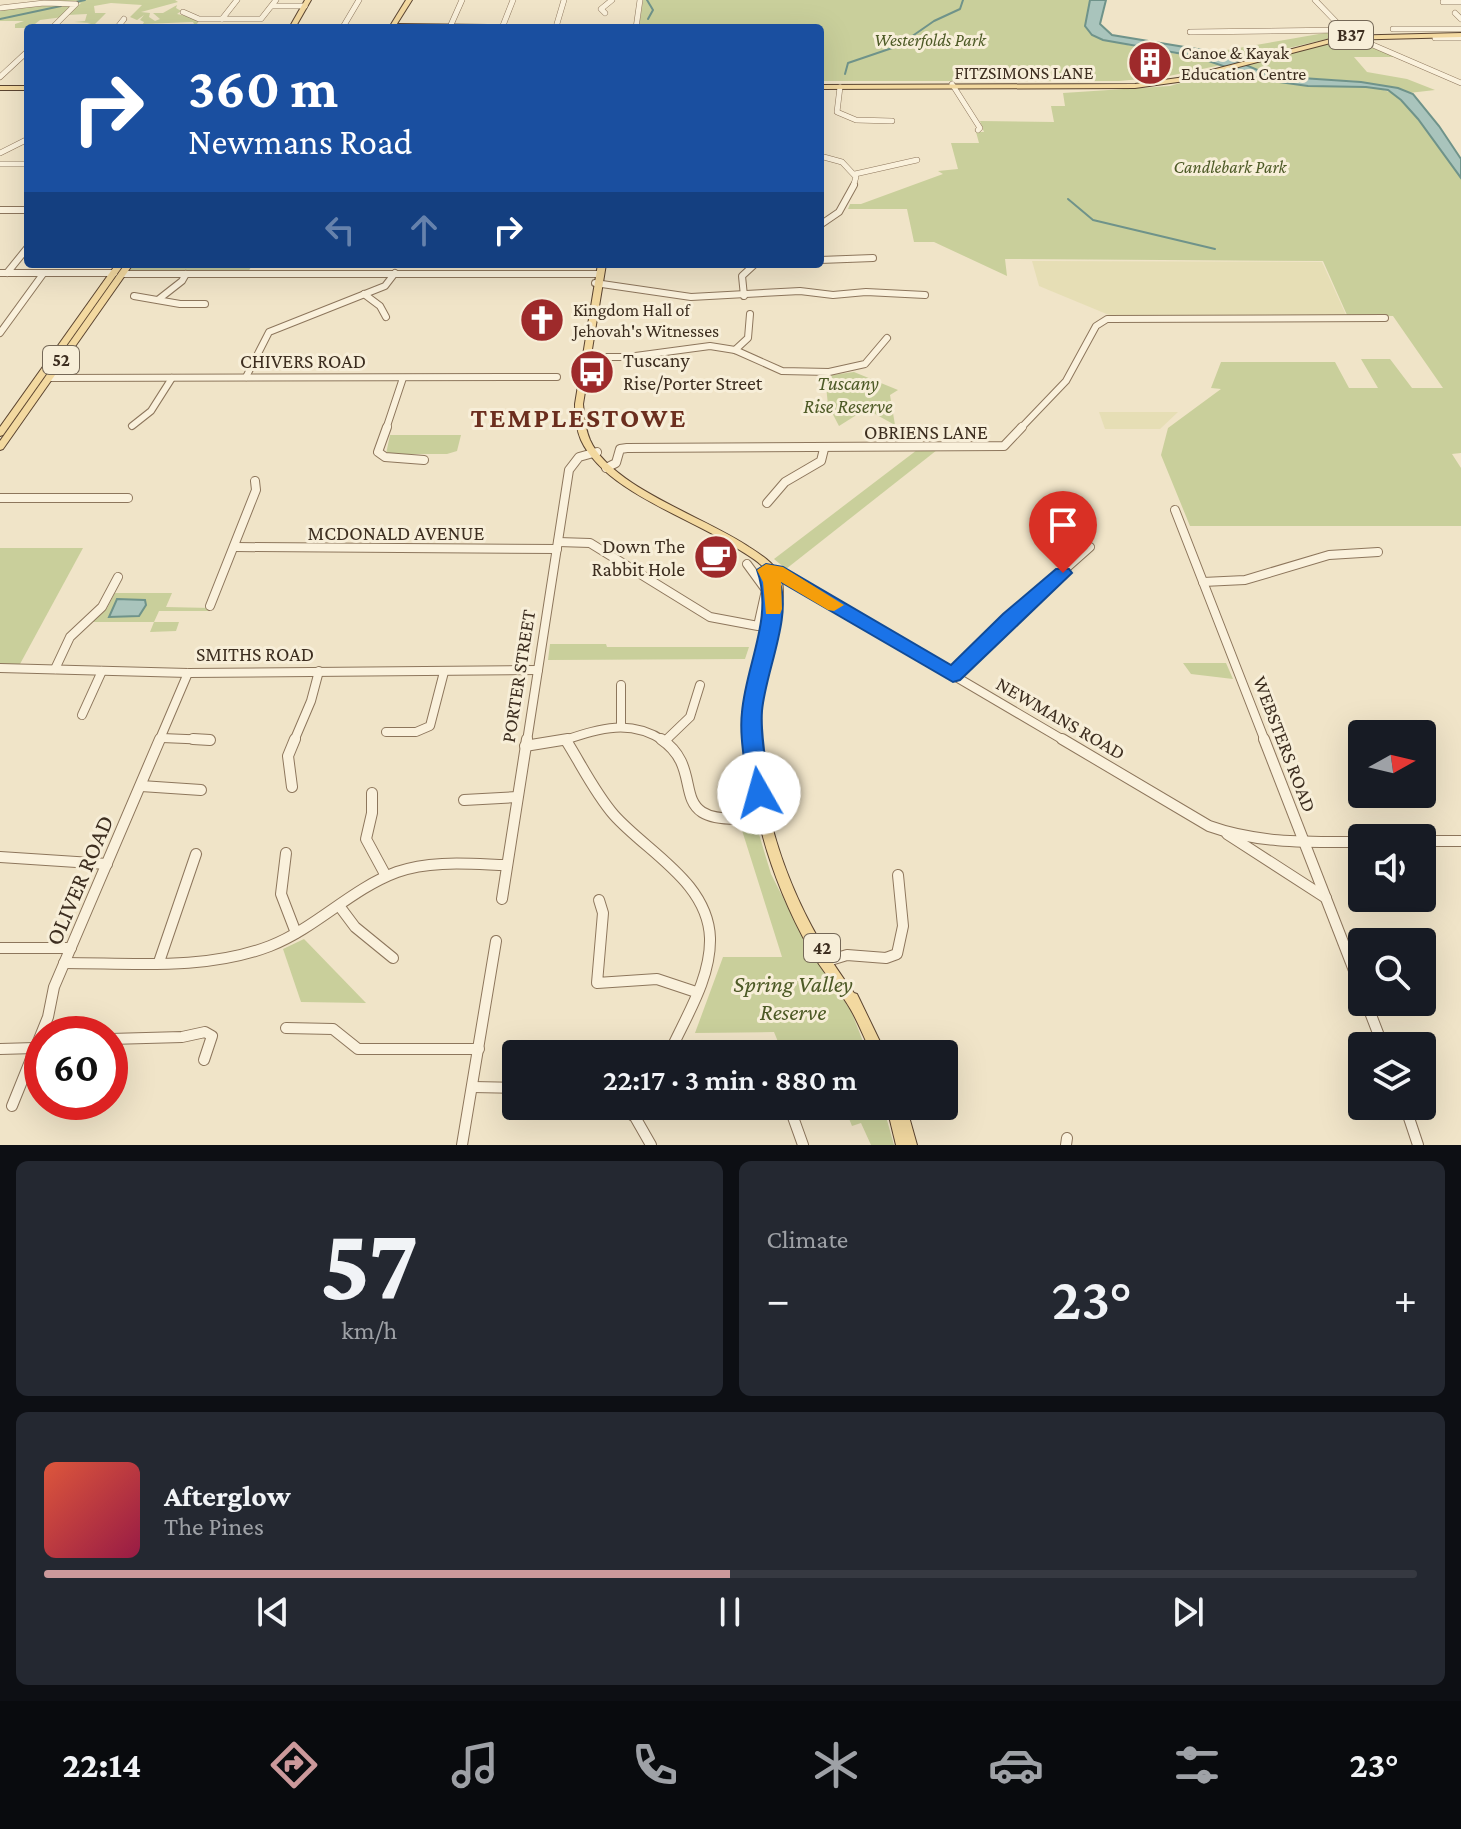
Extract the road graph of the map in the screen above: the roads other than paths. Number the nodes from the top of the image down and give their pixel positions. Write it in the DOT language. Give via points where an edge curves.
graph roads {
  1 [pos="237,0"];
  2 [pos="359,0"];
  3 [pos="462,0"];
  4 [pos="513,0"];
  5 [pos="564,0"];
  6 [pos="612,0"];
  7 [pos="640,0"];
  8 [pos="1315,0"];
  9 [pos="1443,2"];
  10 [pos="1461,2"];
  11 [pos="274,3"];
  12 [pos="409,3"];
  13 [pos="300,4"];
  14 [pos="1,8"];
  15 [pos="183,12"];
  16 [pos="605,13"];
  17 [pos="1455,13"];
  18 [pos="124,19"];
  19 [pos="222,19"];
  20 [pos="1461,19"];
  21 [pos="56,24"];
  22 [pos="120,24"];
  23 [pos="292,24"];
  24 [pos="345,24"];
  25 [pos="398,24"];
  26 [pos="451,24"];
  27 [pos="504,24"];
  28 [pos="557,24"];
  29 [pos="637,24"];
  30 [pos="1393,29"];
  31 [pos="1190,32"];
  32 [pos="1346,32"];
  33 [pos="1461,34"];
  34 [pos="1362,36"];
  35 [pos="1435,38"];
  36 [pos="24,55"];
  37 [pos="0,77"];
  38 [pos="1459,81"];
  39 [pos="824,86"];
  40 [pos="824,86"];
  41 [pos="952,86"];
  42 [pos="840,87"];
  43 [pos="24,89"];
  44 [pos="0,90"];
  45 [pos="892,121"];
  46 [pos="978,130"];
  47 [pos="24,141"];
  48 [pos="0,153"];
  49 [pos="824,157"];
  50 [pos="917,160"];
  51 [pos="0,164"];
  52 [pos="24,164"];
  53 [pos="855,174"];
  54 [pos="0,210"];
  55 [pos="24,210"];
  56 [pos="824,223"];
  57 [pos="24,251"];
  58 [pos="873,258"];
  59 [pos="824,260"];
  60 [pos="330,268"];
  61 [pos="531,268"];
  62 [pos="751,268"];
  63 [pos="119,270"];
  64 [pos="3,273"];
  65 [pos="395,273"];
  66 [pos="43,274"];
  67 [pos="186,274"];
  68 [pos="326,274"];
  69 [pos="530,274"];
  70 [pos="599,274"];
  71 [pos="364,294"];
  72 [pos="925,295"];
  73 [pos="134,296"];
  74 [pos="744,296"];
  75 [pos="101,298"];
  76 [pos="159,299"];
  77 [pos="205,304"];
  78 [pos="750,314"];
  79 [pos="386,317"];
  80 [pos="1385,318"];
  81 [pos="0,333"];
  82 [pos="887,338"];
  83 [pos="735,350"];
  84 [pos="587,353"];
  85 [pos="246,377"];
  86 [pos="557,377"];
  87 [pos="49,378"];
  88 [pos="172,378"];
  89 [pos="403,378"];
  90 [pos="132,426"];
  91 [pos="0,433"];
  92 [pos="0,447"];
  93 [pos="824,449"];
  94 [pos="594,453"];
  95 [pos="424,460"];
  96 [pos="608,467"];
  97 [pos="255,481"];
  98 [pos="0,498"];
  99 [pos="128,498"];
  100 [pos="767,503"];
  101 [pos="1175,510"];
  102 [pos="557,546"];
  103 [pos="235,547"];
  104 [pos="1090,547"];
  105 [pos="1378,552"];
  106 [pos="747,564"];
  107 [pos="769,570"];
  108 [pos="118,577"];
  109 [pos="1203,582"];
  110 [pos="796,583"];
  111 [pos="778,590"];
  112 [pos="210,606"];
  113 [pos="772,619"];
  114 [pos="0,668"];
  115 [pos="55,669"];
  116 [pos="102,671"];
  117 [pos="319,671"];
  118 [pos="444,672"];
  119 [pos="538,672"];
  120 [pos="188,673"];
  121 [pos="953,675"];
  122 [pos="621,685"];
  123 [pos="700,685"];
  124 [pos="82,715"];
  125 [pos="621,725"];
  126 [pos="386,732"];
  127 [pos="162,738"];
  128 [pos="210,740"];
  129 [pos="666,740"];
  130 [pos="567,742"];
  131 [pos="525,746"];
  132 [pos="141,786"];
  133 [pos="292,787"];
  134 [pos="201,790"];
  135 [pos="372,793"];
  136 [pos="517,797"];
  137 [pos="464,800"];
  138 [pos="763,817"];
  139 [pos="1226,832"];
  140 [pos="1436,841"];
  141 [pos="1461,841"];
  142 [pos="1305,842"];
  143 [pos="1348,842"];
  144 [pos="286,853"];
  145 [pos="196,854"];
  146 [pos="0,857"];
  147 [pos="107,864"];
  148 [pos="506,865"];
  149 [pos="898,875"];
  150 [pos="386,876"];
  151 [pos="1315,882"];
  152 [pos="502,899"];
  153 [pos="599,900"];
  154 [pos="340,907"];
  155 [pos="296,933"];
  156 [pos="496,941"];
  157 [pos="0,948"];
  158 [pos="71,948"];
  159 [pos="1348,954"];
  160 [pos="393,958"];
  161 [pos="827,961"];
  162 [pos="159,962"];
  163 [pos="64,963"];
  164 [pos="696,992"];
  165 [pos="47,1016"];
  166 [pos="286,1028"];
  167 [pos="128,1038"];
  168 [pos="675,1040"];
  169 [pos="872,1040"];
  170 [pos="24,1046"];
  171 [pos="0,1049"];
  172 [pos="479,1049"];
  173 [pos="204,1060"];
  174 [pos="24,1078"];
  175 [pos="473,1087"];
  176 [pos="502,1088"];
  177 [pos="12,1106"];
  178 [pos="642,1120"];
  179 [pos="794,1120"];
  180 [pos="899,1120"];
  181 [pos="901,1120"];
  182 [pos="1410,1120"];
  183 [pos="462,1145"];
  184 [pos="651,1145"];
  185 [pos="803,1145"];
  186 [pos="903,1145"];
  187 [pos="910,1145"];
  188 [pos="1418,1145"];
  1 -- 19 [label="street"];
  2 -- 24 [label="street"];
  3 -- 26 [label="street"];
  4 -- 27 [label="street"];
  5 -- 28 [label="street"];
  6 -- 16 [label="street" via="601,9"];
  7 -- 29 [label="street"];
  8 -- 32 [label="street"];
  9 -- 10 [label="street"];
  11 -- 13 [label="street"];
  11 -- 19 [label="street" via="264,18"];
  12 -- 25 [label="main road"];
  13 -- 23 [label="main road"];
  14 -- 21 [label="street" via="73,4"];
  15 -- 19 [label="street"];
  17 -- 20 [label="street"];
  18 -- 22 [label="street"];
  30 -- 33 [label="street"];
  31 -- 32 [label="street"];
  32 -- 34 [label="main road, FITZSIMONS LANE / B37"];
  32 -- 41 [label="main road, FITZSIMONS LANE / B37" via="1165,83"];
  33 -- 34 [label="main road, FITZSIMONS LANE / B37"];
  33 -- 35 [label="street"];
  34 -- 38 [label="street"];
  36 -- 37 [label="street"];
  39 -- 41 [label="main road, FITZSIMONS LANE / B37"];
  40 -- 42 [label="main road, FITZSIMONS LANE / B37"];
  41 -- 42 [label="main road, FITZSIMONS LANE / B37"];
  41 -- 46 [label="street"];
  42 -- 45 [label="street" via="836,106 844,117"];
  43 -- 44 [label="main road"];
  47 -- 48 [label="street"];
  49 -- 53 [label="street" via="842,162"];
  50 -- 53 [label="street"];
  51 -- 52 [label="street"];
  53 -- 56 [label="street" via="840,214"];
  54 -- 55 [label="street"];
  57 -- 64 [label="street"];
  58 -- 59 [label="street"];
  60 -- 68 [label="street"];
  61 -- 69 [label="street"];
  62 -- 74 [label="street" via="742,276"];
  63 -- 66 [label="street"];
  63 -- 67 [label="street"];
  63 -- 75 [label="main road, 52"];
  63 -- 75 [label="main road, 52"];
  64 -- 66 [label="street"];
  65 -- 68 [label="street"];
  65 -- 69 [label="street"];
  65 -- 71 [label="street" via="391,282"];
  66 -- 81 [label="street"];
  67 -- 68 [label="street"];
  67 -- 76 [label="street"];
  69 -- 70 [label="street"];
  70 -- 74 [label="street" via="679,297"];
  70 -- 84 [label="main road"];
  71 -- 79 [label="street"];
  71 -- 85 [label="street" via="269,332"];
  72 -- 74 [label="street" via="800,291"];
  73 -- 76 [label="street"];
  75 -- 87 [label="main road, 52"];
  75 -- 91 [label="main road, 52"];
  76 -- 77 [label="street"];
  78 -- 83 [label="street" via="748,338"];
  80 -- 93 [label="street, OBRIENS LANE" via="1107,319 1096,326 1061,387 1004,446"];
  82 -- 83 [label="street" via="871,359 844,371 771,369"];
  83 -- 84 [label="street" via="694,347 628,357"];
  84 -- 94 [label="main road" via="580,425"];
  85 -- 88 [label="street, CHIVERS ROAD"];
  85 -- 89 [label="street, CHIVERS ROAD"];
  86 -- 89 [label="street, CHIVERS ROAD"];
  87 -- 88 [label="street, CHIVERS ROAD"];
  87 -- 92 [label="main road, 52"];
  88 -- 90 [label="street" via="151,411"];
  89 -- 95 [label="street" via="378,452"];
  93 -- 96 [label="street, OBRIENS LANE" via="627,448 620,449 616,463"];
  93 -- 100 [label="street" via="821,461 785,482"];
  94 -- 96 [label="main road, NEWMANS ROAD"];
  94 -- 102 [label="street, PORTER STREET" via="575,461 569,470"];
  96 -- 107 [label="main road, NEWMANS ROAD"];
  97 -- 103 [label="street"];
  98 -- 99 [label="street"];
  101 -- 109 [label="street, WEBSTERS ROAD"];
  102 -- 103 [label="street, MCDONALD AVENUE"];
  102 -- 106 [label="street, MCDONALD AVENUE" via="593,544 710,617 758,626 766,590"];
  102 -- 119 [label="street, PORTER STREET"];
  103 -- 112 [label="street"];
  104 -- 121 [label="street"];
  105 -- 109 [label="street" via="1323,556 1238,581"];
  107 -- 110 [label="street, NEWMANS ROAD"];
  107 -- 111 [label="main road"];
  107 -- 113 [label="main road, 42"];
  108 -- 115 [label="street" via="102,607 70,637"];
  109 -- 142 [label="street, WEBSTERS ROAD"];
  110 -- 111 [label="street"];
  110 -- 121 [label="street, NEWMANS ROAD"];
  111 -- 113 [label="main road, 42"];
  113 -- 138 [label="main road, 42" via="752,705"];
  114 -- 115 [label="street, SMITHS ROAD"];
  115 -- 116 [label="street, SMITHS ROAD"];
  116 -- 120 [label="street, SMITHS ROAD"];
  116 -- 124 [label="street"];
  117 -- 118 [label="street, SMITHS ROAD"];
  117 -- 120 [label="street, SMITHS ROAD"];
  117 -- 133 [label="street" via="288,756"];
  118 -- 119 [label="street, SMITHS ROAD"];
  118 -- 126 [label="street" via="430,726 416,732"];
  119 -- 131 [label="street, PORTER STREET"];
  120 -- 127 [label="street, OLIVER ROAD"];
  121 -- 139 [label="street, NEWMANS ROAD"];
  122 -- 125 [label="street"];
  123 -- 129 [label="street" via="693,716"];
  125 -- 129 [label="street"];
  125 -- 130 [label="street"];
  127 -- 128 [label="street"];
  127 -- 132 [label="street, OLIVER ROAD"];
  129 -- 138 [label="street" via="678,758 693,804 707,819 723,824"];
  130 -- 131 [label="street"];
  130 -- 164 [label="street" via="613,814 698,899 710,937"];
  131 -- 136 [label="street, PORTER STREET"];
  132 -- 134 [label="street"];
  132 -- 147 [label="street, OLIVER ROAD"];
  135 -- 150 [label="street" via="366,839"];
  136 -- 137 [label="street"];
  136 -- 148 [label="street, PORTER STREET"];
  138 -- 161 [label="main road, 42" via="788,893 808,938"];
  139 -- 142 [label="street, NEWMANS ROAD"];
  139 -- 151 [label="street, NEWMANS ROAD" via="1244,847"];
  140 -- 141 [label="street"];
  142 -- 143 [label="street, NEWMANS ROAD"];
  142 -- 151 [label="street, WEBSTERS ROAD"];
  144 -- 155 [label="street" via="278,889"];
  145 -- 162 [label="street"];
  146 -- 147 [label="street"];
  147 -- 158 [label="street, OLIVER ROAD"];
  148 -- 150 [label="street" via="433,866"];
  148 -- 152 [label="street, PORTER STREET"];
  149 -- 161 [label="street" via="902,905 897,954 853,954"];
  150 -- 154 [label="street"];
  151 -- 159 [label="street, NEWMANS ROAD" via="1327,898"];
  153 -- 164 [label="street" via="603,913 597,983 657,979"];
  154 -- 155 [label="street"];
  154 -- 160 [label="street" via="355,927"];
  155 -- 162 [label="street" via="242,956"];
  156 -- 172 [label="street"];
  157 -- 158 [label="street"];
  158 -- 163 [label="street, OLIVER ROAD"];
  161 -- 169 [label="main road, 42"];
  162 -- 163 [label="street"];
  163 -- 165 [label="street, OLIVER ROAD"];
  164 -- 168 [label="street"];
  166 -- 172 [label="street" via="334,1028 358,1049"];
  167 -- 173 [label="street" via="205,1032 212,1036"];
  170 -- 171 [label="street"];
  172 -- 175 [label="street"];
  174 -- 177 [label="street, OLIVER ROAD"];
  175 -- 176 [label="street"];
  175 -- 183 [label="street"];
  178 -- 184 [label="street"];
  179 -- 185 [label="street"];
  180 -- 186 [label="main road"];
  181 -- 187 [label="main road"];
  182 -- 188 [label="street"];
}
